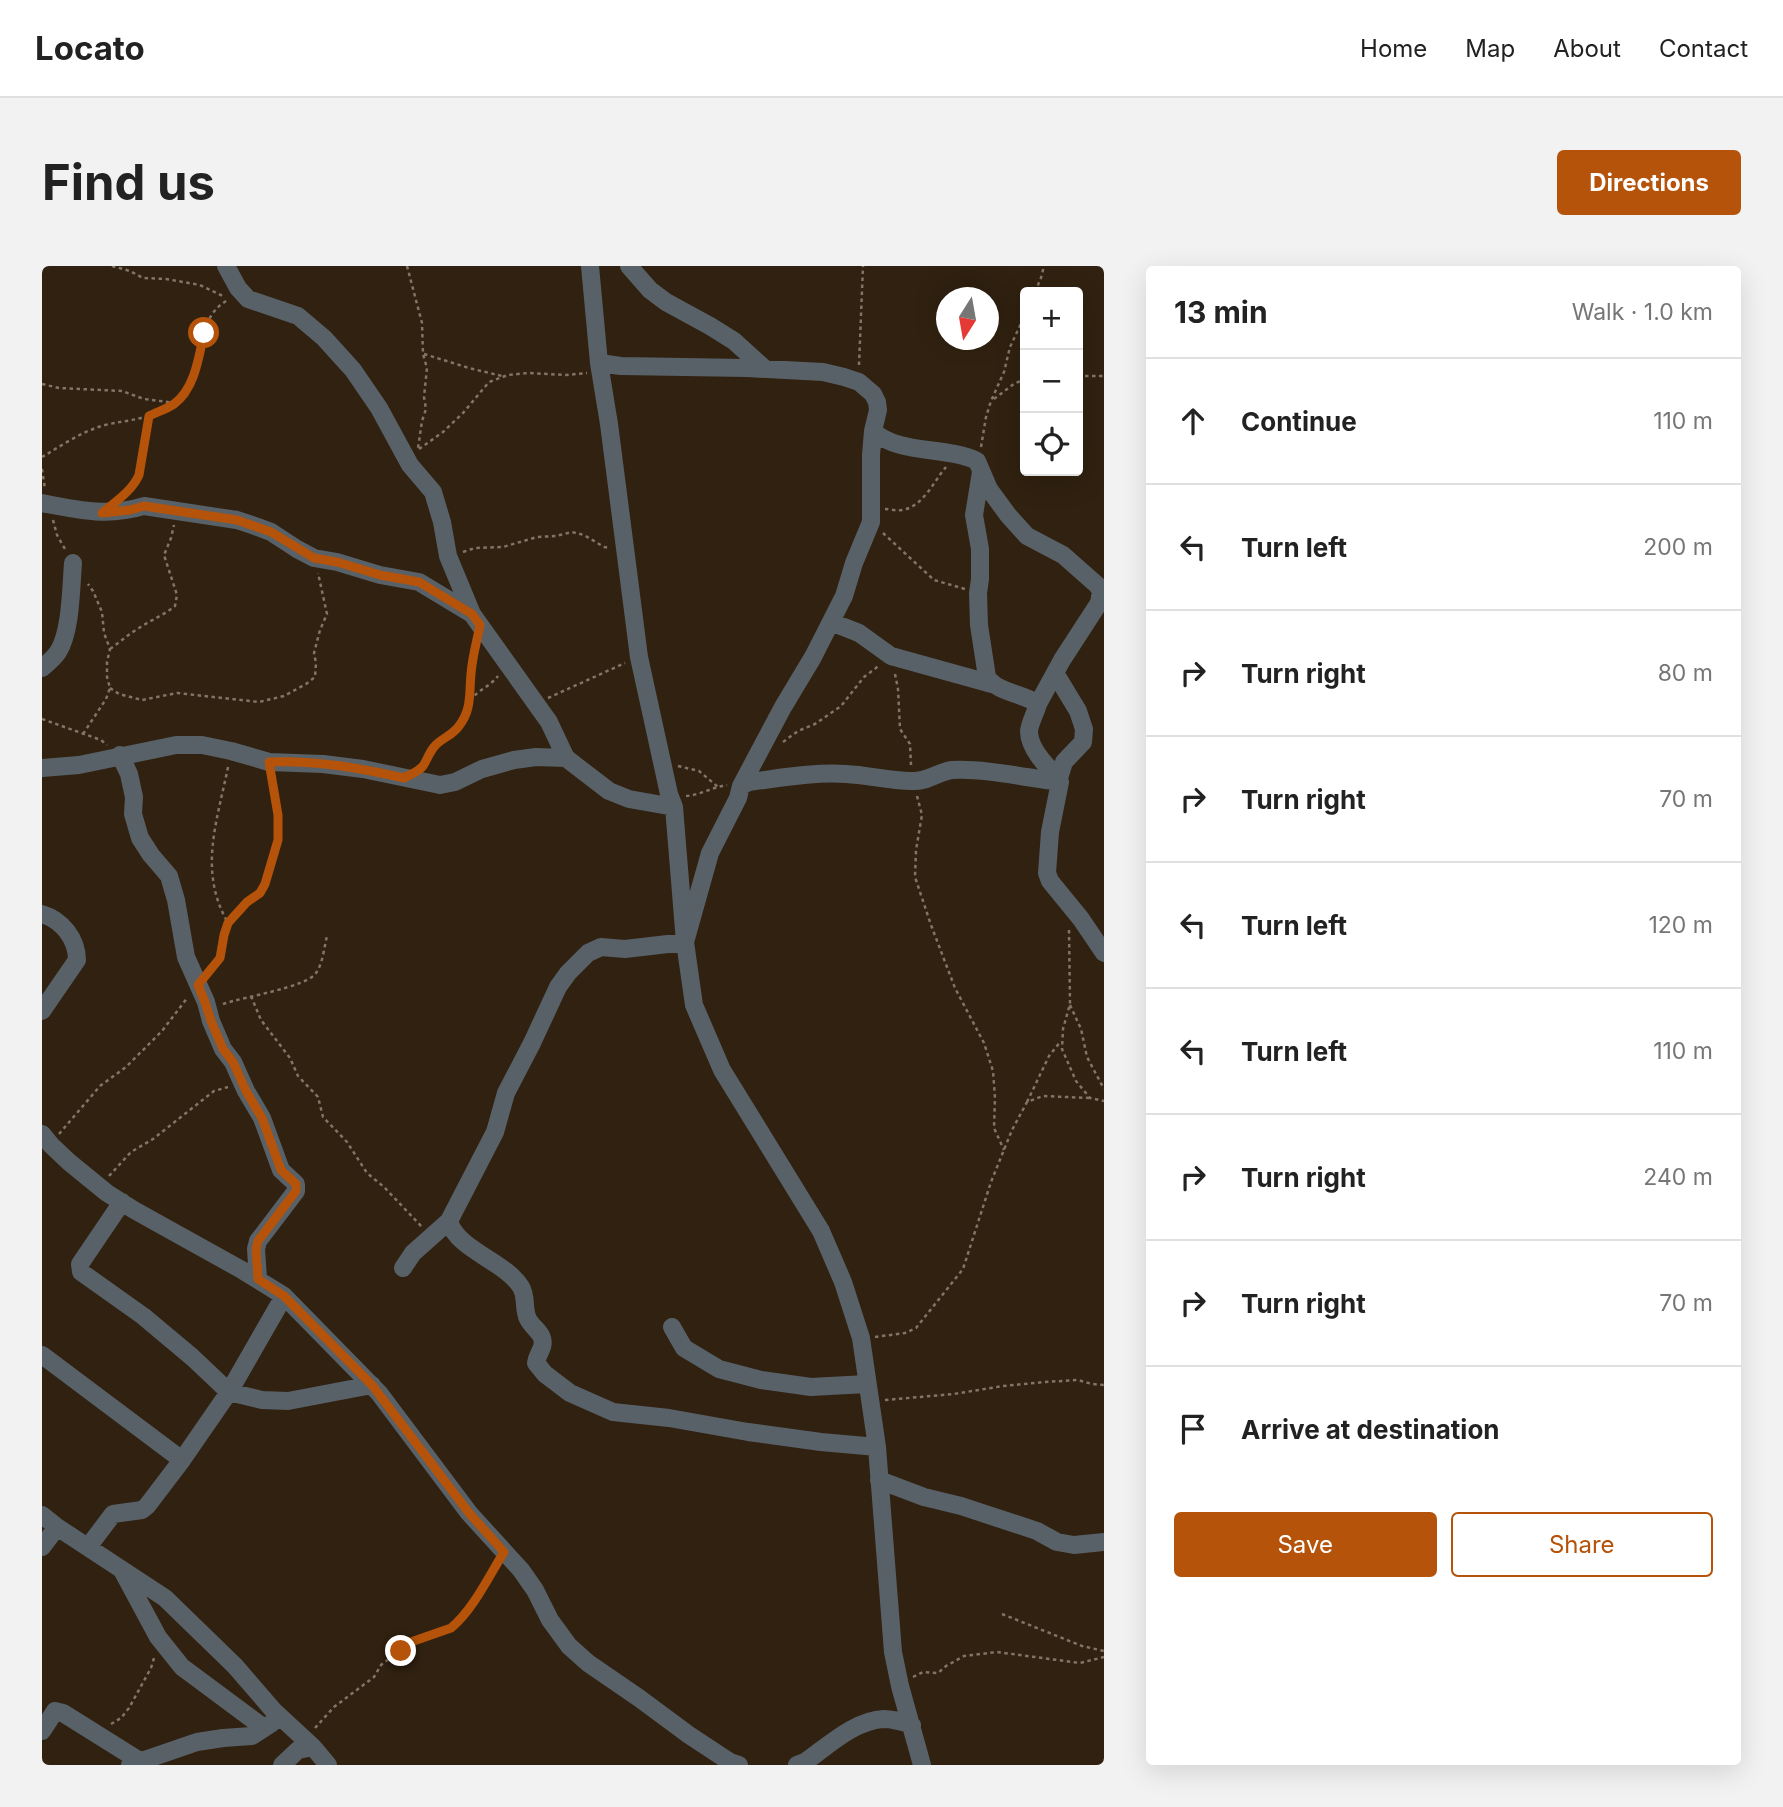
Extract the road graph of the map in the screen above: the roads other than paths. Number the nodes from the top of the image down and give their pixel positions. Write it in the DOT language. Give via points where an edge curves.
graph roads {
  1 [pos="226,266"];
  2 [pos="590,266"];
  3 [pos="629,266"];
  4 [pos="600,367"];
  5 [pos="765,369"];
  6 [pos="873,431"];
  7 [pos="980,468"];
  8 [pos="42,503"];
  9 [pos="73,563"];
  10 [pos="1102,593"];
  11 [pos="476,620"];
  12 [pos="831,622"];
  13 [pos="42,668"];
  14 [pos="1055,673"];
  15 [pos="992,684"];
  16 [pos="1038,704"];
  17 [pos="119,755"];
  18 [pos="566,758"];
  19 [pos="42,768"];
  20 [pos="1059,780"];
  21 [pos="741,786"];
  22 [pos="671,800"];
  23 [pos="42,914"];
  24 [pos="685,942"];
  25 [pos="1104,953"];
  26 [pos="42,1011"];
  27 [pos="46,1140"];
  28 [pos="122,1202"];
  29 [pos="449,1221"];
  30 [pos="403,1268"];
  31 [pos="258,1279"];
  32 [pos="284,1296"];
  33 [pos="671,1327"];
  34 [pos="42,1355"];
  35 [pos="372,1385"];
  36 [pos="229,1392"];
  37 [pos="868,1392"];
  38 [pos="877,1447"];
  39 [pos="182,1460"];
  40 [pos="879,1480"];
  41 [pos="42,1515"];
  42 [pos="57,1527"];
  43 [pos="1104,1542"];
  44 [pos="42,1547"];
  45 [pos="88,1547"];
  46 [pos="121,1569"];
  47 [pos="280,1717"];
  48 [pos="912,1726"];
  49 [pos="264,1728"];
  50 [pos="42,1731"];
  51 [pos="309,1743"];
  52 [pos="138,1764"];
  53 [pos="282,1765"];
  54 [pos="328,1765"];
  55 [pos="739,1765"];
  56 [pos="797,1765"];
  57 [pos="922,1765"];
  1 -- 11 [label="street" via="248,299 298,316 353,370 410,465 433,492 448,556"];
  2 -- 4 [label="street"];
  3 -- 5 [label="street" via="650,290 734,341"];
  4 -- 5 [label="street"];
  4 -- 22 [label="street" via="639,657"];
  5 -- 6 [label="street" via="822,372 859,382 877,402"];
  6 -- 7 [label="street" via="890,442 971,458"];
  6 -- 12 [label="street" via="871,515"];
  7 -- 10 [label="street" via="989,489 1027,536 1063,555"];
  7 -- 15 [label="street" via="974,515 980,549 979,625"];
  8 -- 11 [label="street" via="102,513 144,506 237,520 271,532 314,558 419,582"];
  9 -- 13 [label="street" via="62,646"];
  10 -- 14 [label="street"];
  11 -- 18 [label="street" via="549,722"];
  12 -- 15 [label="street" via="859,633 890,657"];
  12 -- 21 [label="street"];
  14 -- 16 [label="street"];
  14 -- 20 [label="street" via="1084,729 1083,741 1064,762"];
  15 -- 16 [label="street"];
  16 -- 20 [label="street" via="1029,731 1039,758"];
  17 -- 18 [label="street" via="176,745 202,746 269,762 363,769 440,785 514,760"];
  17 -- 19 [label="street"];
  17 -- 31 [label="street" via="129,774 140,838 169,876 186,957 211,1021 262,1118 281,1170 296,1184 296,1191 258,1241"];
  18 -- 22 [label="street" via="609,791 629,799"];
  20 -- 21 [label="street" via="966,770 915,781 820,774"];
  20 -- 25 [label="street" via="1047,873"];
  21 -- 24 [label="street" via="710,853"];
  22 -- 24 [label="street"];
  23 -- 26 [label="street" via="69,932 77,953 75,964"];
  24 -- 29 [label="street" via="601,947 588,953 568,974 506,1093 495,1132"];
  24 -- 37 [label="street" via="694,1005 722,1070 821,1231 843,1282 861,1338"];
  27 -- 28 [label="street"];
  28 -- 31 [label="street"];
  28 -- 36 [label="street" via="80,1264 81,1272 143,1316"];
  29 -- 30 [label="street"];
  29 -- 38 [label="street" via="456,1235 521,1287 528,1320 542,1340 536,1363 570,1393 613,1412"];
  31 -- 32 [label="street"];
  32 -- 35 [label="street"];
  32 -- 36 [label="street"];
  33 -- 37 [label="street" via="684,1348 719,1368 761,1380"];
  34 -- 39 [label="street"];
  35 -- 36 [label="street" via="288,1401"];
  35 -- 55 [label="street" via="469,1513 521,1570 569,1646 689,1735"];
  36 -- 39 [label="street"];
  37 -- 38 [label="street"];
  38 -- 40 [label="street"];
  39 -- 45 [label="street" via="147,1506 113,1514"];
  40 -- 43 [label="street" via="1037,1531 1057,1542"];
  40 -- 48 [label="street" via="893,1653"];
  41 -- 42 [label="street"];
  42 -- 44 [label="street"];
  42 -- 45 [label="street"];
  45 -- 46 [label="street"];
  46 -- 47 [label="street" via="165,1598"];
  46 -- 49 [label="street" via="158,1637 182,1667"];
  47 -- 49 [label="street"];
  47 -- 51 [label="street"];
  48 -- 56 [label="street" via="882,1719 866,1724"];
  48 -- 57 [label="street"];
  49 -- 52 [label="street" via="252,1736 197,1742"];
  50 -- 52 [label="street" via="55,1711 63,1713"];
  51 -- 53 [label="street"];
  51 -- 54 [label="street"];
}
